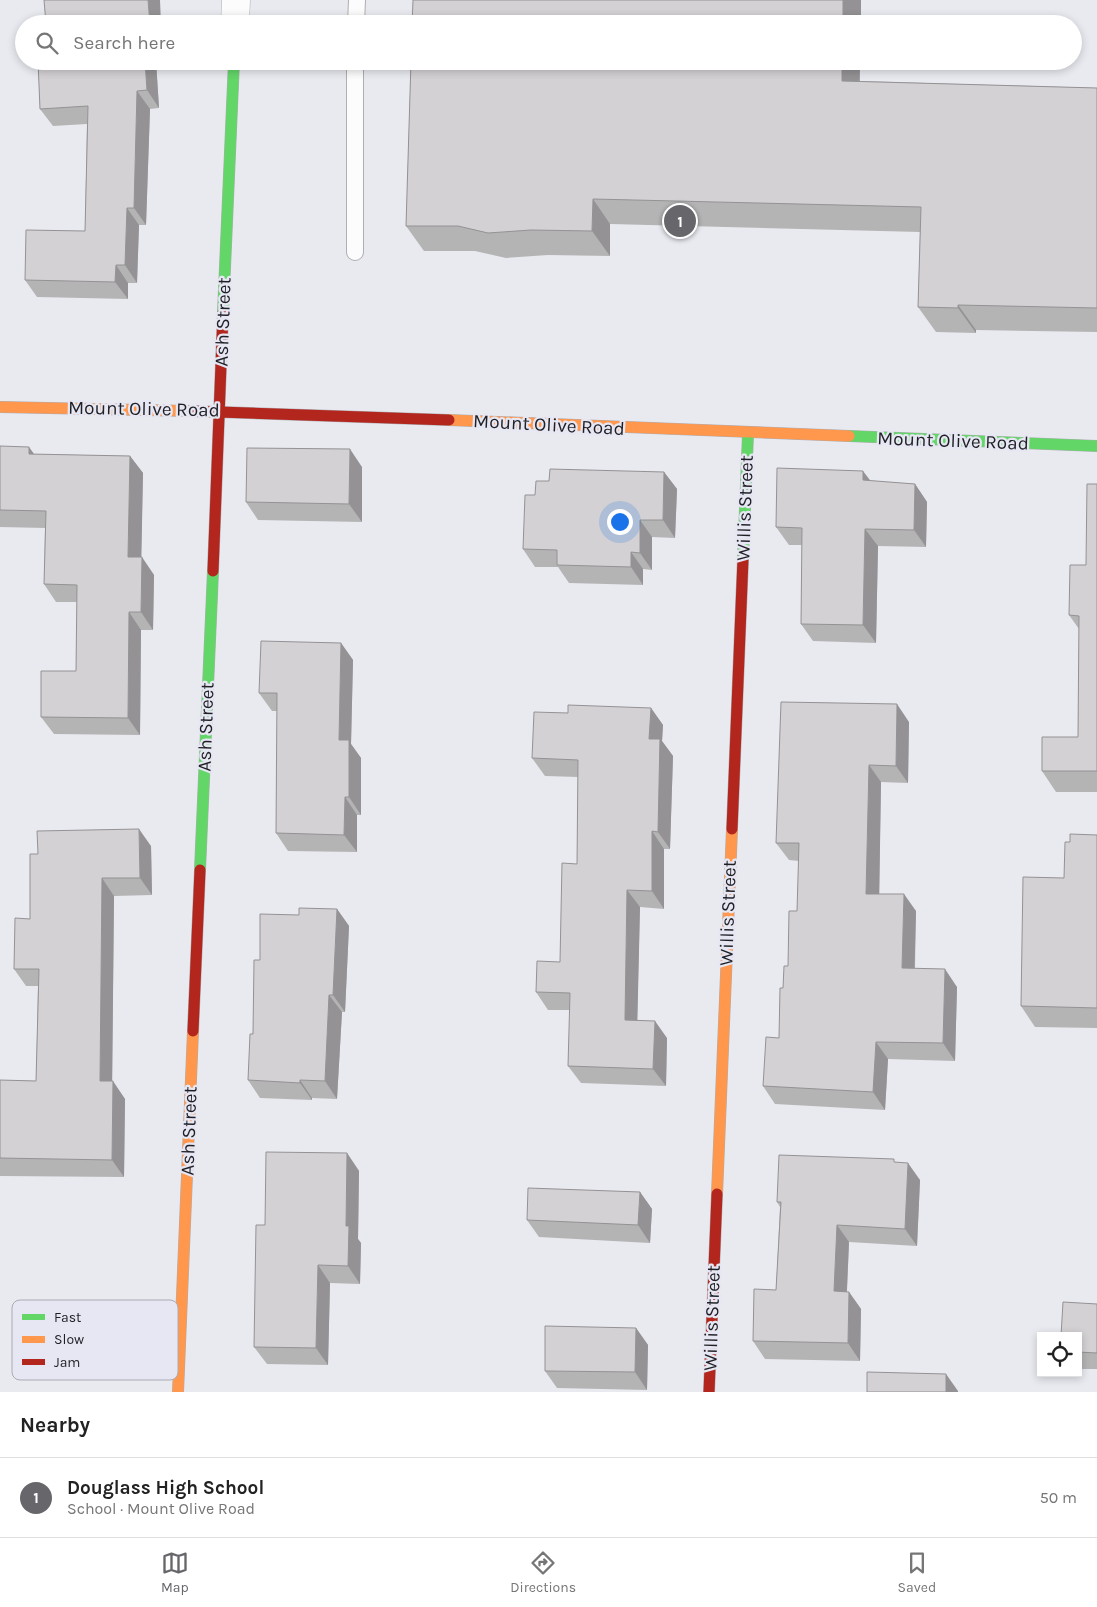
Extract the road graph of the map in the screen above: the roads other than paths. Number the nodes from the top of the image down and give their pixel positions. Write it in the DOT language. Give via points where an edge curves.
graph roads {
  1 [pos="236,0"];
  2 [pos="357,0"];
  3 [pos="235,15"];
  4 [pos="356,15"];
  5 [pos="234,70"];
  6 [pos="355,70"];
  7 [pos="355,252"];
  8 [pos="0,407"];
  9 [pos="219,410"];
  10 [pos="748,434"];
  11 [pos="1097,446"];
  12 [pos="178,1392"];
  13 [pos="708,1392"];
  1 -- 3 [label="street"];
  2 -- 4 [label="lane"];
  5 -- 9 [label="street, Ash Street"];
  6 -- 7 [label="lane"];
  8 -- 9 [label="street, Mount Olive Road"];
  9 -- 10 [label="street, Mount Olive Road"];
  9 -- 12 [label="street, Ash Street"];
  10 -- 11 [label="street, Mount Olive Road"];
  10 -- 13 [label="street, Willis Street"];
}
